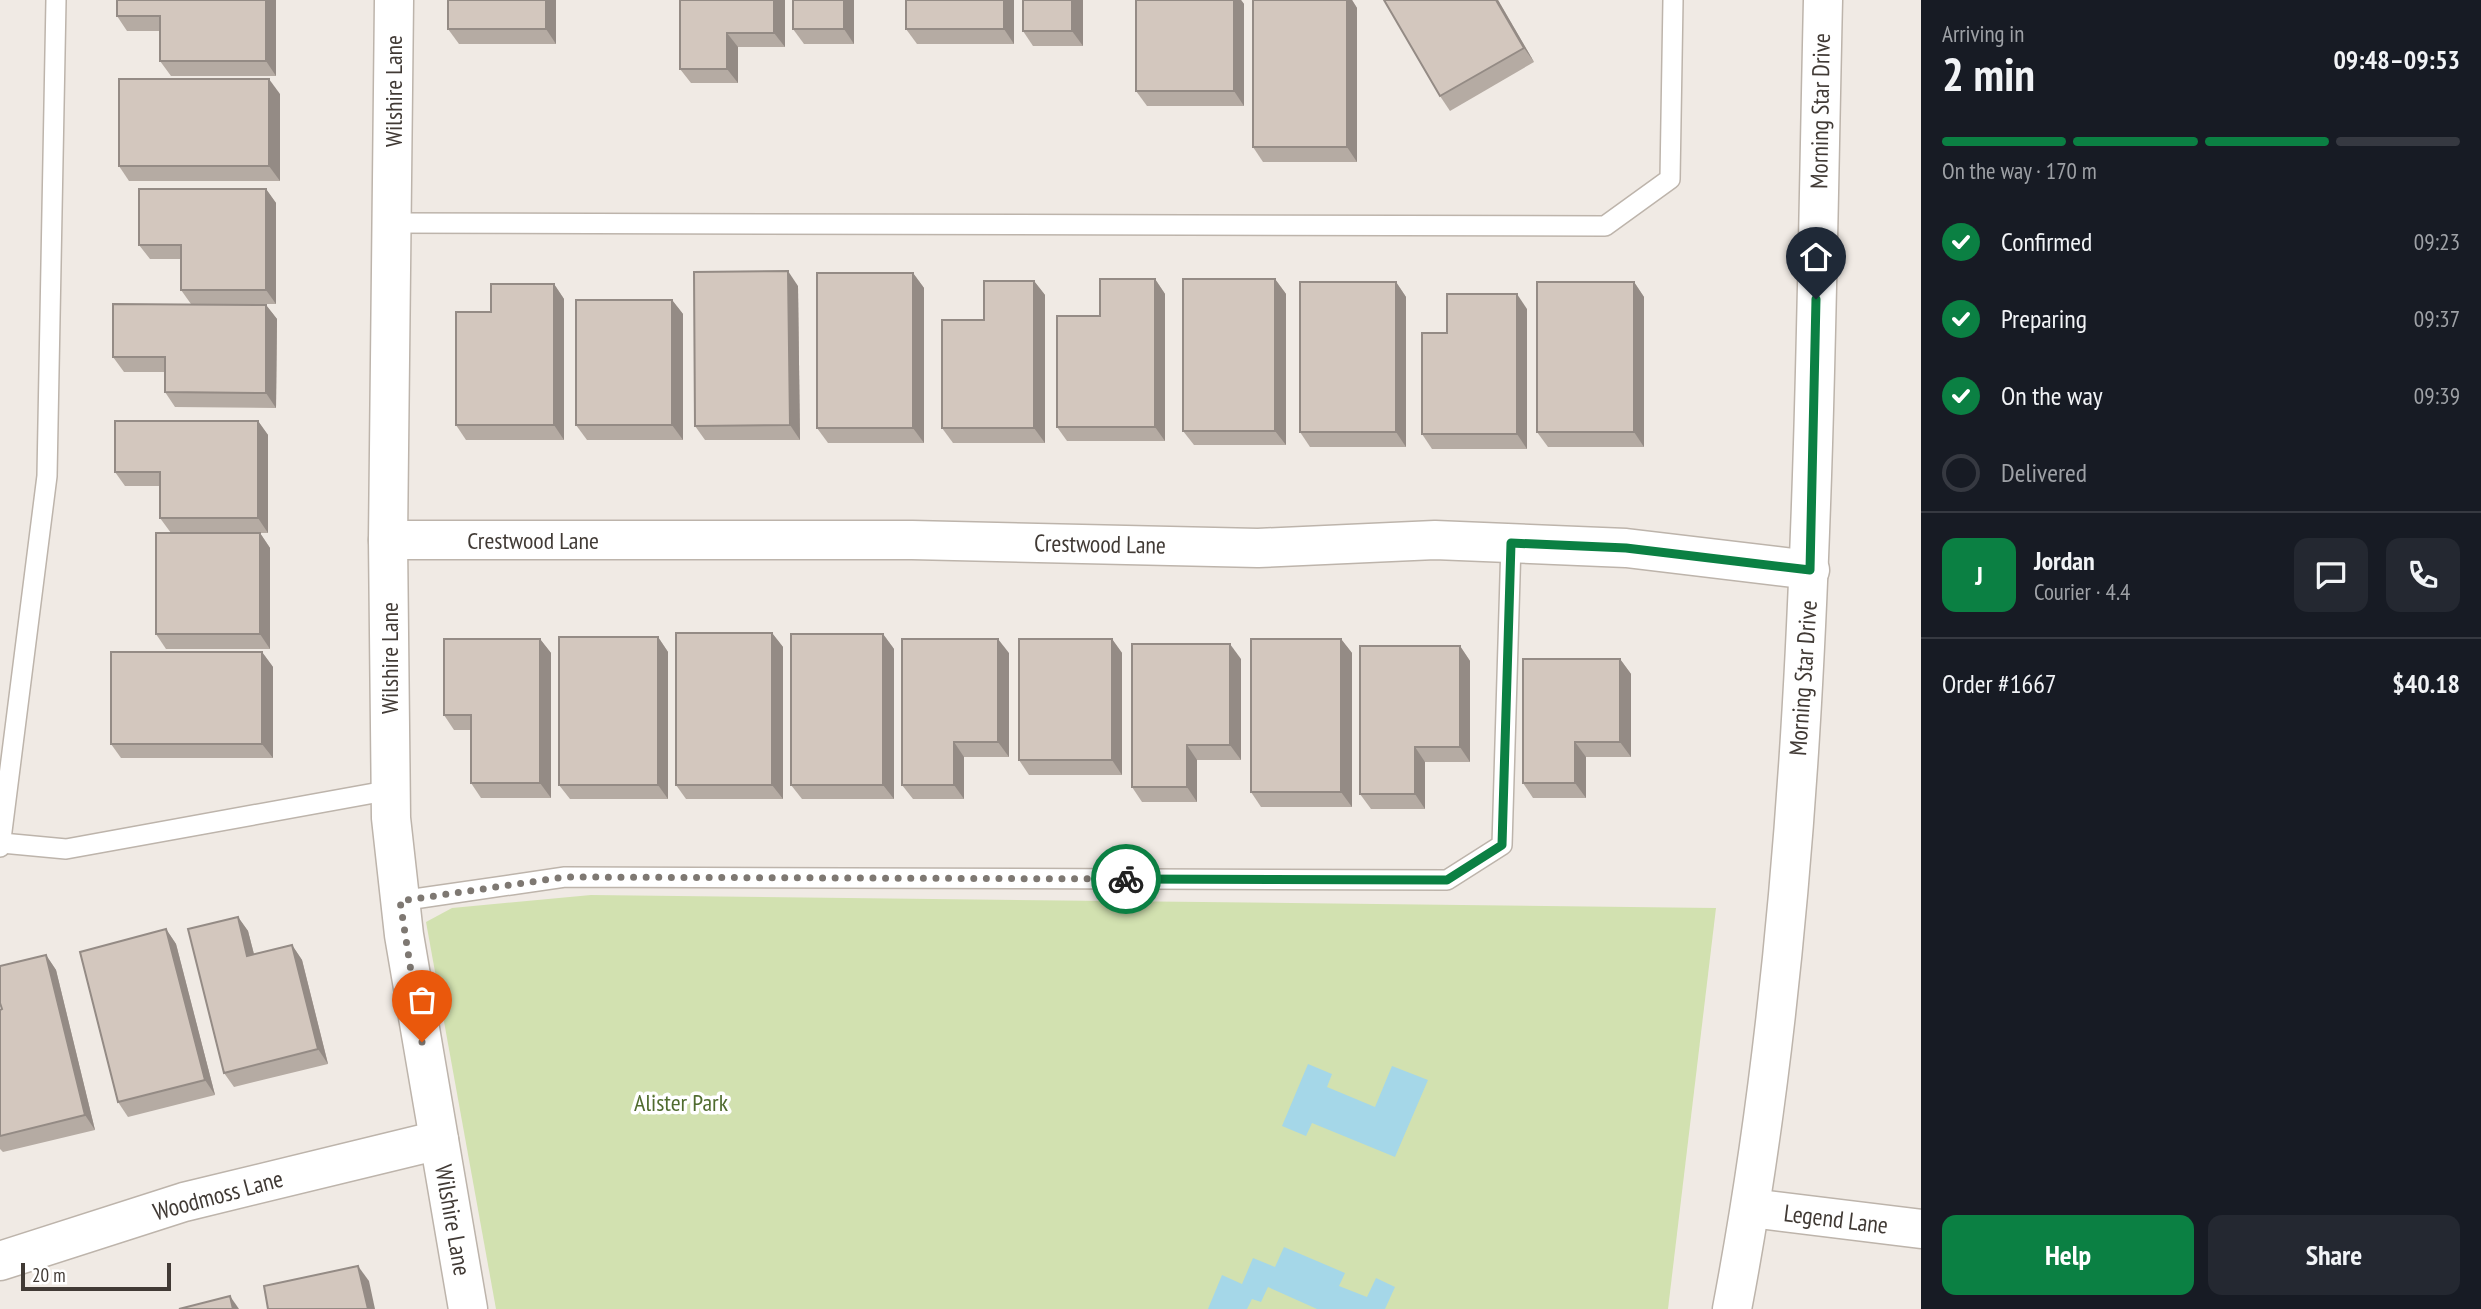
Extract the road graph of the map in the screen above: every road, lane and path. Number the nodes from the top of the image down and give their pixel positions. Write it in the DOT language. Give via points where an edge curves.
graph roads {
  1 [pos="56,0"];
  2 [pos="394,0"];
  3 [pos="1673,0"];
  4 [pos="1823,0"];
  5 [pos="392,223"];
  6 [pos="388,540"];
  7 [pos="1511,543"];
  8 [pos="1810,570"];
  9 [pos="391,790"];
  10 [pos="1,845"];
  11 [pos="400,901"];
  12 [pos="439,1140"];
  13 [pos="1751,1208"];
  14 [pos="1921,1230"];
  15 [pos="0,1261"];
  16 [pos="468,1309"];
  17 [pos="1732,1309"];
  1 -- 10 [label="lane" via="47,476"];
  2 -- 5 [label="street, Wilshire Lane"];
  3 -- 5 [label="lane" via="1670,179 1605,226"];
  4 -- 8 [label="street, Morning Star Drive"];
  5 -- 6 [label="street, Wilshire Lane"];
  6 -- 7 [label="street, Crestwood Lane" via="912,540 1258,548 1435,540"];
  6 -- 9 [label="street, Wilshire Lane"];
  7 -- 8 [label="street, Crestwood Lane" via="1626,548"];
  7 -- 11 [label="lane" via="1502,845 1447,880 565,877"];
  8 -- 13 [label="street, Morning Star Drive" via="1781,981"];
  9 -- 10 [label="lane" via="66,849"];
  9 -- 11 [label="street, Wilshire Lane"];
  11 -- 12 [label="street, Wilshire Lane"];
  12 -- 15 [label="street, Woodmoss Lane" via="184,1202"];
  12 -- 16 [label="street, Wilshire Lane"];
  13 -- 14 [label="street, Legend Lane"];
  13 -- 17 [label="street, Morning Star Drive"];
}
